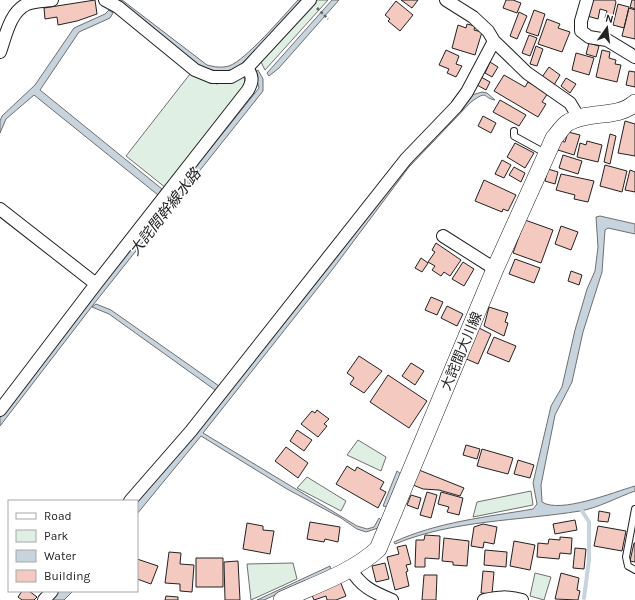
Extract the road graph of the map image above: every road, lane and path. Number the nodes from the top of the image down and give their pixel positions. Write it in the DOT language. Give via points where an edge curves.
graph roads {
  1 [pos="52,0"];
  2 [pos="105,0"];
  3 [pos="310,0"];
  4 [pos="446,0"];
  5 [pos="587,0"];
  6 [pos="319,10"];
  7 [pos="328,19"];
  8 [pos="494,41"];
  9 [pos="0,52"];
  10 [pos="635,57"];
  11 [pos="247,68"];
  12 [pos="635,103"];
  13 [pos="579,118"];
  14 [pos="514,131"];
  15 [pos="546,154"];
  16 [pos="0,209"];
  17 [pos="443,236"];
  18 [pos="495,269"];
  19 [pos="96,284"];
  20 [pos="0,410"];
  21 [pos="131,500"];
  22 [pos="635,509"];
  23 [pos="350,568"];
  24 [pos="635,570"];
  25 [pos="51,592"];
  26 [pos="44,600"];
  27 [pos="282,600"];
  28 [pos="392,600"];
  29 [pos="484,600"];
  30 [pos="522,600"];
  1 -- 9 [label="street" via="28,4 18,10 12,18"];
  2 -- 11 [label="street" via="118,7 195,70 212,77 231,77"];
  3 -- 11 [label="street"];
  4 -- 8 [label="street" via="473,17 488,31"];
  5 -- 10 [label="street" via="581,31 589,36 607,40"];
  6 -- 7 [label="path"];
  8 -- 13 [label="street" via="527,73 570,103"];
  8 -- 21 [label="street" via="467,92 456,106 406,159 191,431"];
  11 -- 19 [label="street" via="253,82 248,90"];
  12 -- 13 [label="main road, 大詫間大川線" via="615,113"];
  13 -- 15 [label="main road, 大詫間大川線" via="568,123 554,138"];
  14 -- 15 [label="lane" via="514,136"];
  15 -- 18 [label="main road, 大詫間大川線"];
  16 -- 19 [label="street"];
  17 -- 18 [label="street"];
  18 -- 23 [label="main road, 大詫間大川線" via="391,515 384,538 378,549 367,559"];
  19 -- 20 [label="street"];
  22 -- 24 [label="lane" via="626,557 628,566"];
  23 -- 27 [label="main road, 大詫間大川線"];
  23 -- 28 [label="street" via="370,591"];
  25 -- 26 [label="street"];
  29 -- 30 [label="street" via="499,597"];
}
